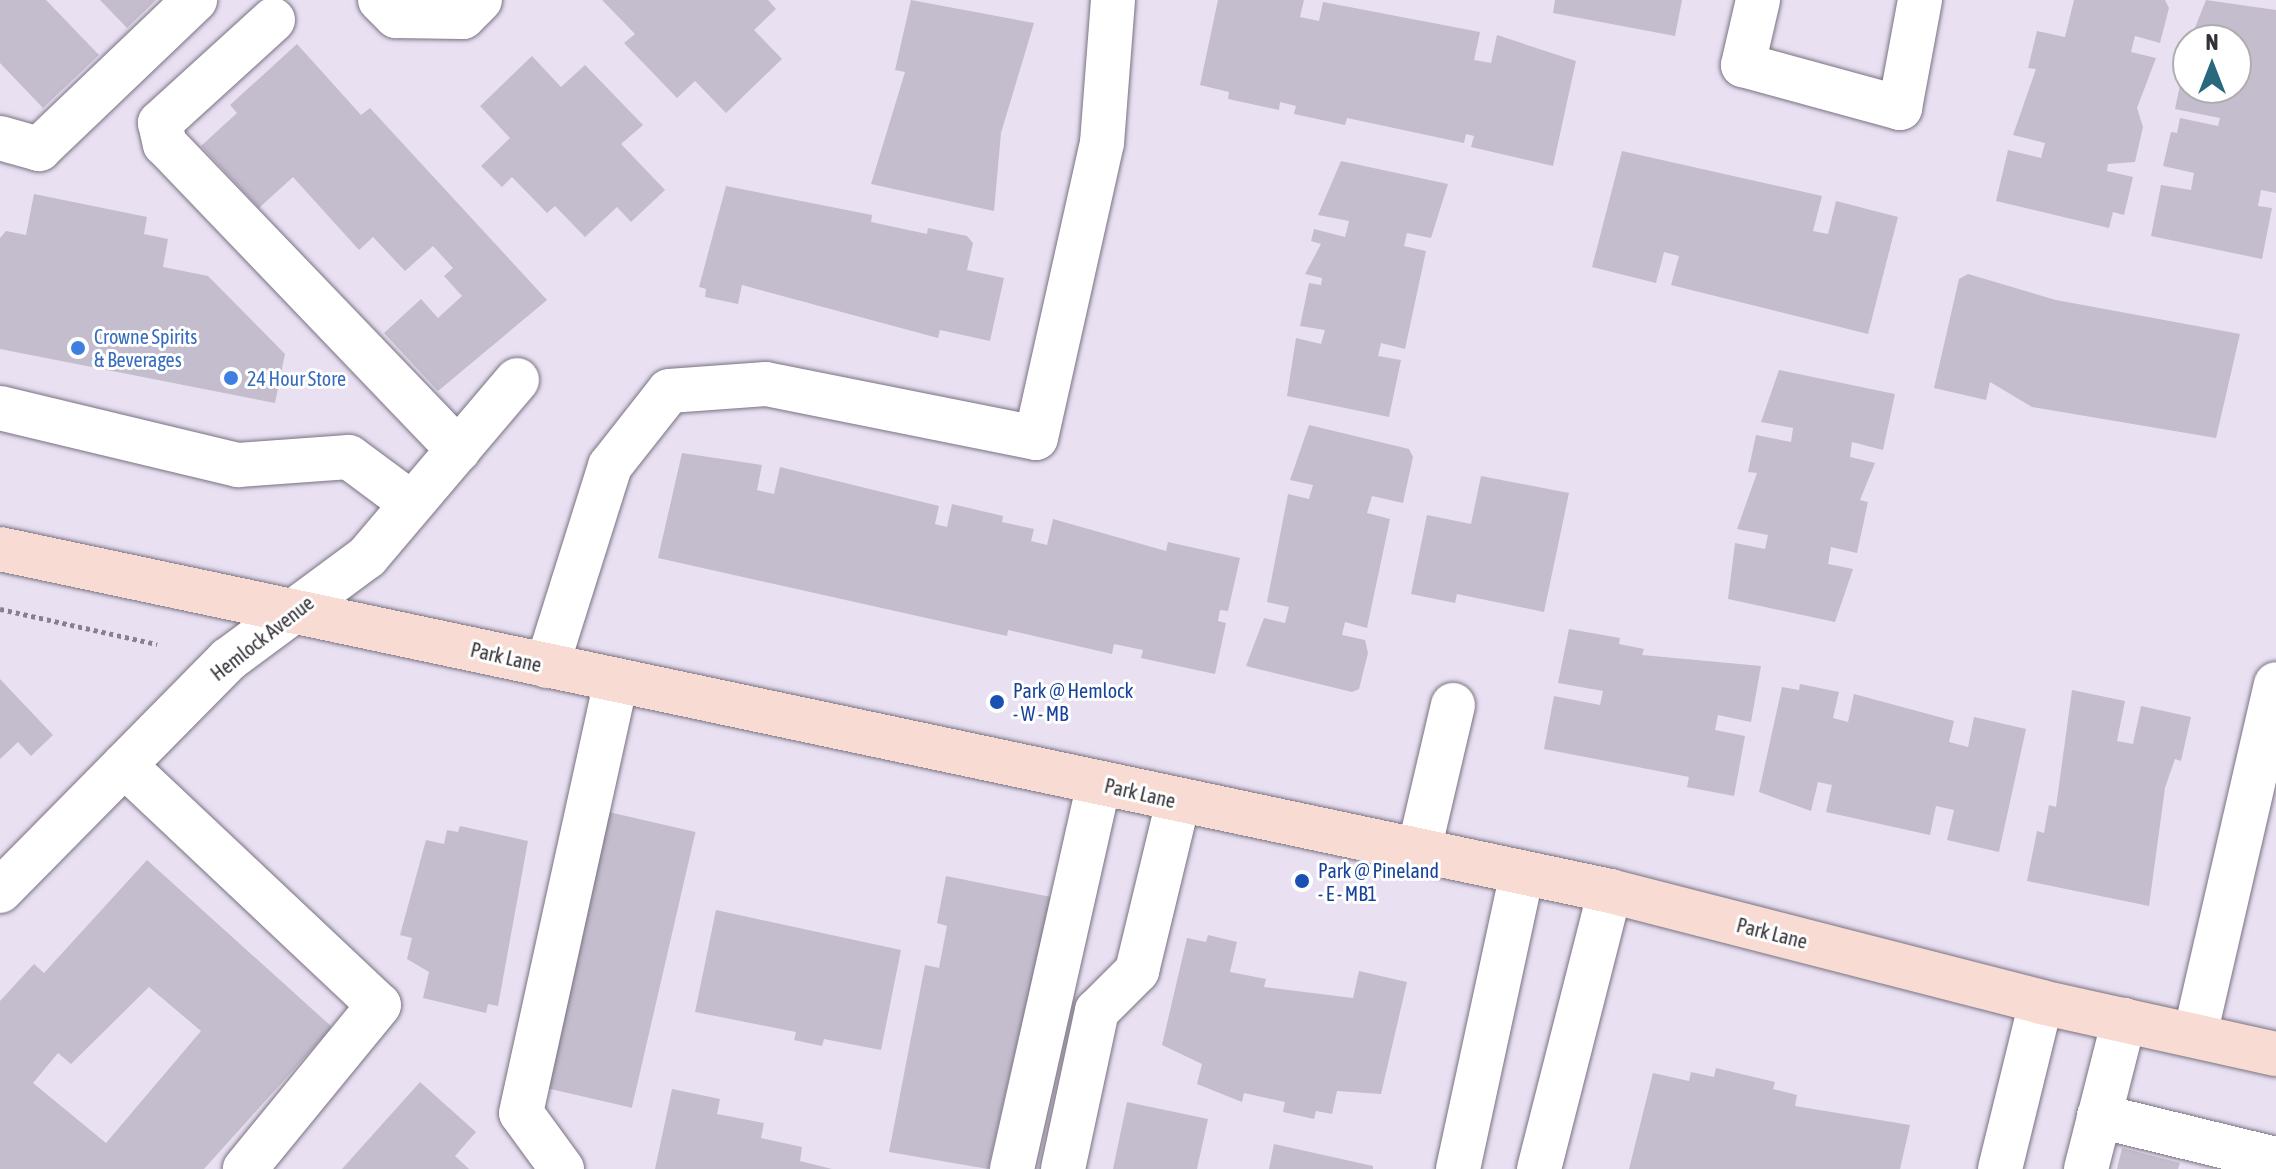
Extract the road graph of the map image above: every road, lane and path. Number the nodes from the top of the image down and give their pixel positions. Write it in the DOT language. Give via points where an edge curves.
graph roads {
  1 [pos="195,0"];
  2 [pos="380,0"];
  3 [pos="480,0"];
  4 [pos="1113,0"];
  5 [pos="1758,0"];
  6 [pos="1920,0"];
  7 [pos="273,20"];
  8 [pos="0,138"];
  9 [pos="517,380"];
  10 [pos="0,408"];
  11 [pos="458,450"];
  12 [pos="411,503"];
  13 [pos="0,549"];
  14 [pos="300,608"];
  15 [pos="0,609"];
  16 [pos="157,644"];
  17 [pos="547,666"];
  18 [pos="616,681"];
  19 [pos="2276,684"];
  20 [pos="1453,705"];
  21 [pos="124,765"];
  22 [pos="1099,784"];
  23 [pos="1178,802"];
  24 [pos="1419,850"];
  25 [pos="1522,873"];
  26 [pos="0,891"];
  27 [pos="1610,891"];
  28 [pos="2041,1002"];
  29 [pos="2124,1020"];
  30 [pos="2195,1035"];
  31 [pos="2275,1046"];
  32 [pos="2099,1116"];
  33 [pos="2276,1159"];
  34 [pos="245,1169"];
  35 [pos="562,1169"];
  36 [pos="1012,1169"];
  37 [pos="1063,1169"];
  38 [pos="1458,1169"];
  39 [pos="1539,1169"];
  40 [pos="2000,1169"];
  41 [pos="2086,1169"];
  1 -- 8 [label="street" via="39,149"];
  2 -- 3 [label="street" via="396,16 463,17"];
  4 -- 17 [label="street" via="1102,143 1036,438 766,384 669,391 610,466"];
  5 -- 6 [label="street" via="1743,65 1900,108"];
  7 -- 11 [label="street" via="160,123 165,144"];
  9 -- 11 [label="street, Hemlock Avenue"];
  10 -- 12 [label="street" via="238,465 349,457"];
  11 -- 12 [label="street, Hemlock Avenue"];
  12 -- 14 [label="street, Hemlock Avenue" via="367,557"];
  13 -- 14 [label="main road, Park Lane"];
  14 -- 17 [label="main road, Park Lane"];
  14 -- 21 [label="street, Hemlock Avenue" via="229,659"];
  15 -- 16 [label="path"];
  17 -- 18 [label="main road, Park Lane"];
  18 -- 22 [label="main road, Park Lane"];
  18 -- 35 [label="street" via="521,1113"];
  19 -- 30 [label="street"];
  20 -- 24 [label="street"];
  21 -- 26 [label="street, Hemlock Avenue"];
  21 -- 34 [label="street" via="379,1005"];
  22 -- 23 [label="main road, Park Lane"];
  22 -- 36 [label="street"];
  23 -- 24 [label="main road, Park Lane"];
  23 -- 37 [label="street" via="1137,971 1097,1011"];
  24 -- 25 [label="main road, Park Lane"];
  25 -- 27 [label="main road, Park Lane"];
  25 -- 38 [label="street"];
  27 -- 28 [label="main road, Park Lane"];
  27 -- 39 [label="street"];
  28 -- 29 [label="main road, Park Lane"];
  28 -- 40 [label="street"];
  29 -- 30 [label="main road, Park Lane"];
  29 -- 32 [label="street"];
  30 -- 31 [label="main road, Park Lane"];
  32 -- 33 [label="street"];
  32 -- 41 [label="street"];
}
